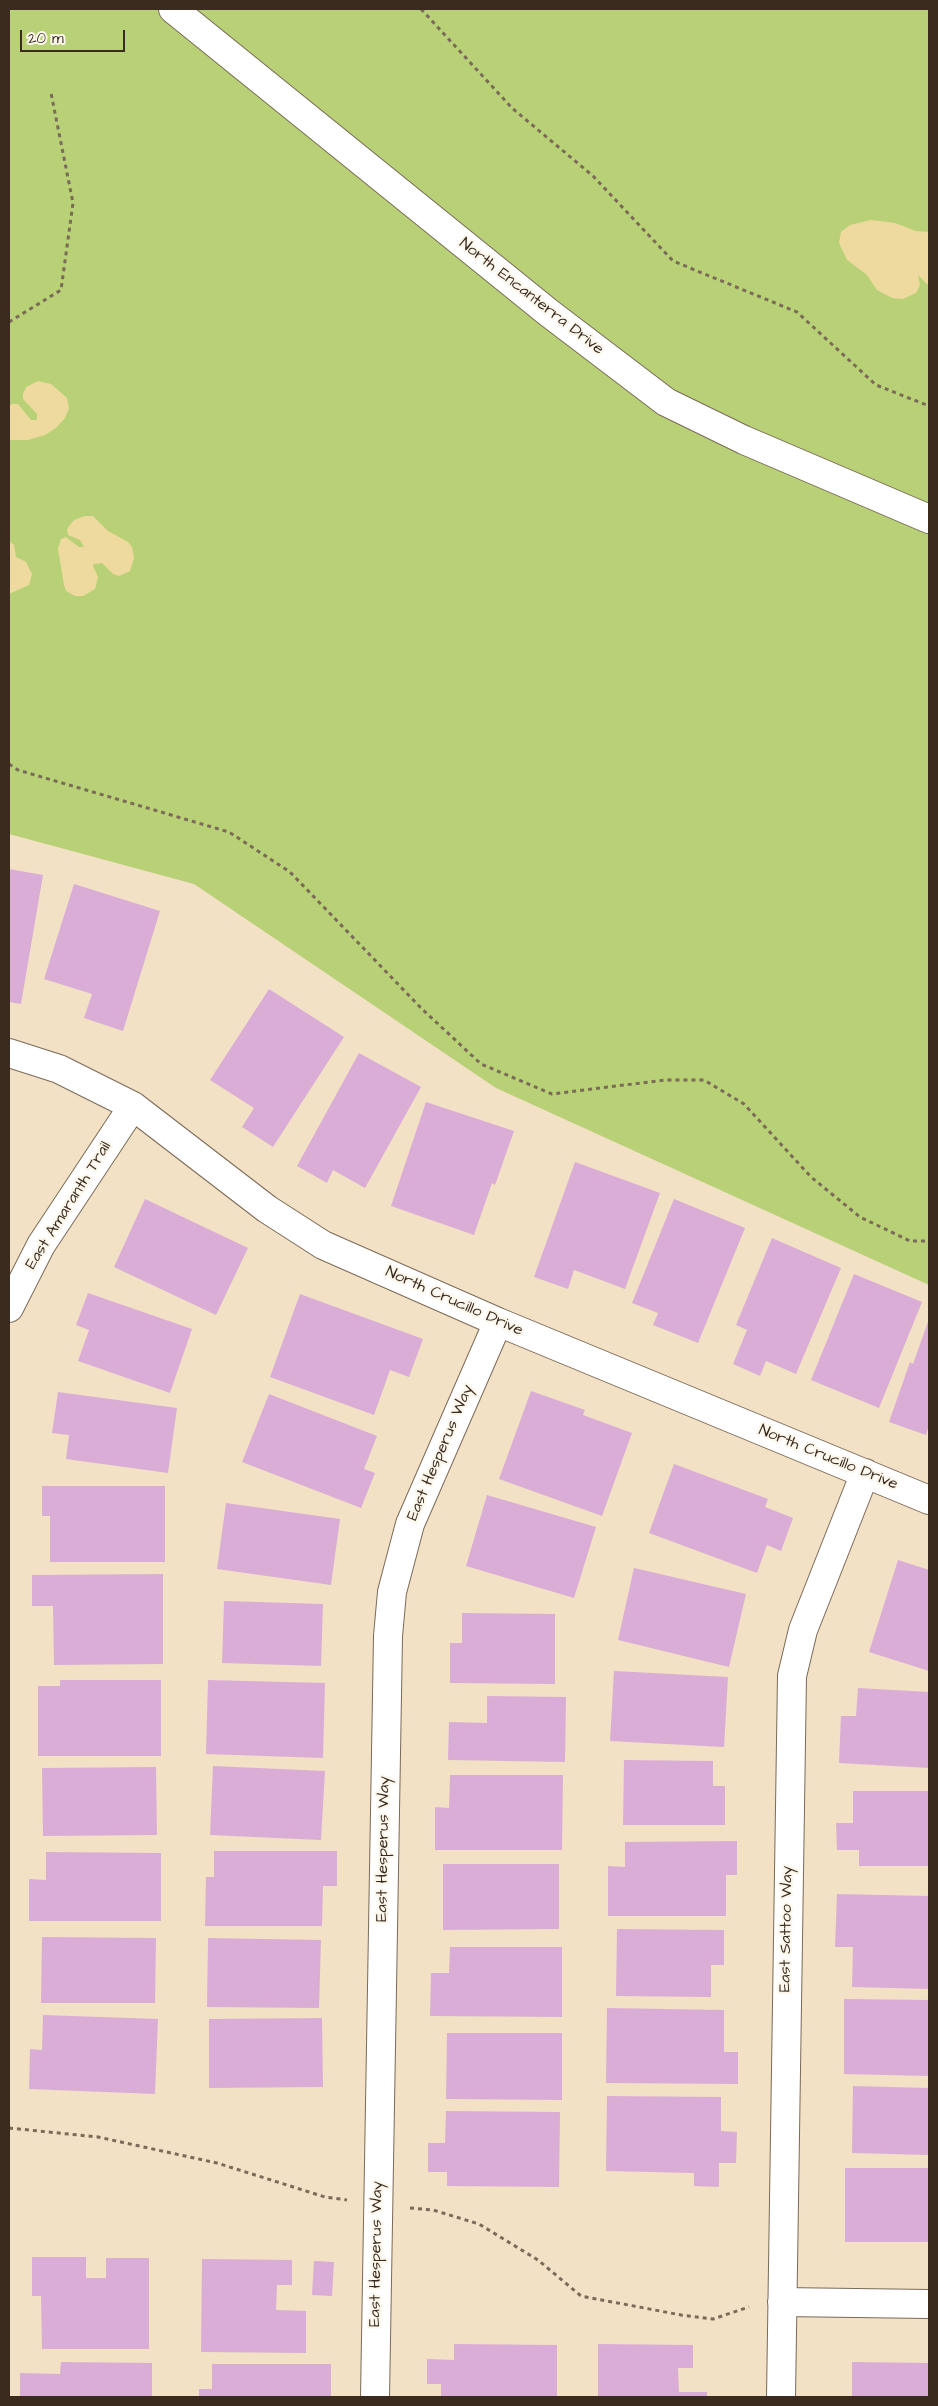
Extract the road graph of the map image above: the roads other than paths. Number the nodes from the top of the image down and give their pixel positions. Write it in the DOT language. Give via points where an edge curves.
graph roads {
  1 [pos="173,9"];
  2 [pos="929,519"];
  3 [pos="9,1053"];
  4 [pos="133,1106"];
  5 [pos="9,1308"];
  6 [pos="498,1322"];
  7 [pos="865,1473"];
  8 [pos="929,1500"];
  9 [pos="782,2302"];
  10 [pos="929,2304"];
  11 [pos="375,2397"];
  12 [pos="781,2397"];
  1 -- 2 [label="street, North Encanterra Drive" via="542,307 666,402 744,440"];
  3 -- 4 [label="street, North Crucillo Drive" via="59,1069"];
  4 -- 5 [label="street, East Amaranth Trail" via="41,1245"];
  4 -- 6 [label="street, North Crucillo Drive" via="267,1209 323,1245"];
  6 -- 7 [label="street, North Crucillo Drive"];
  6 -- 11 [label="street, East Hesperus Way" via="410,1524 392,1592 388,1646"];
  7 -- 8 [label="street, North Crucillo Drive"];
  7 -- 9 [label="street, East Sattoo Way" via="803,1630 792,1676"];
  9 -- 10 [label="street"];
  9 -- 12 [label="street, East Sattoo Way"];
}
